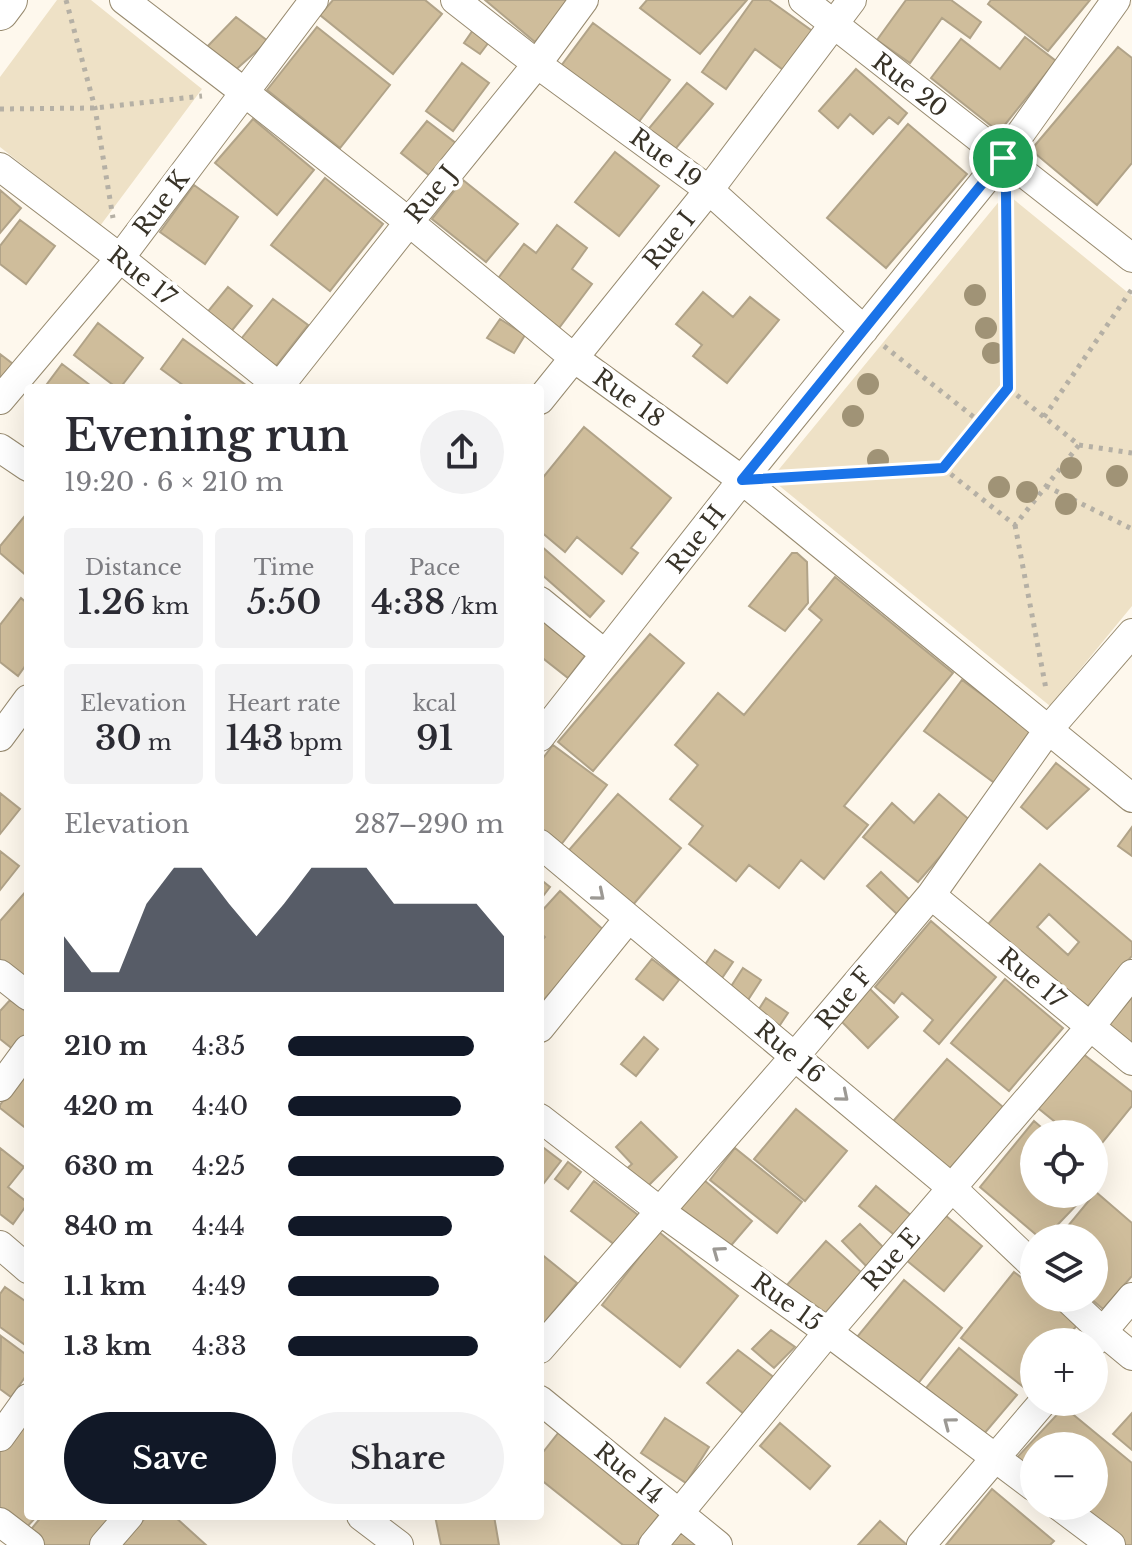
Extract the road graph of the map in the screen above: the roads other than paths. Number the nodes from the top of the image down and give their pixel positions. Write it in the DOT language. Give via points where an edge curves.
graph roads {
  1 [pos="9,0"];
  2 [pos="124,0"];
  3 [pos="314,0"];
  4 [pos="455,0"];
  5 [pos="584,0"];
  6 [pos="803,0"];
  7 [pos="852,0"];
  8 [pos="1116,0"];
  9 [pos="0,12"];
  10 [pos="833,24"];
  11 [pos="537,64"];
  12 [pos="244,92"];
  13 [pos="1003,158"];
  14 [pos="0,167"];
  15 [pos="709,190"];
  16 [pos="409,222"];
  17 [pos="120,258"];
  18 [pos="1132,258"];
  19 [pos="864,330"];
  20 [pos="574,358"];
  21 [pos="276,384"];
  22 [pos="282,384"];
  23 [pos="544,395"];
  24 [pos="0,400"];
  25 [pos="0,448"];
  26 [pos="24,464"];
  27 [pos="742,480"];
  28 [pos="544,604"];
  29 [pos="1132,633"];
  30 [pos="605,654"];
  31 [pos="18,708"];
  32 [pos="1048,730"];
  33 [pos="544,732"];
  34 [pos="0,737"];
  35 [pos="1132,798"];
  36 [pos="544,847"];
  37 [pos="931,895"];
  38 [pos="628,919"];
  39 [pos="0,974"];
  40 [pos="1132,974"];
  41 [pos="24,993"];
  42 [pos="544,1023"];
  43 [pos="1090,1027"];
  44 [pos="24,1054"];
  45 [pos="795,1056"];
  46 [pos="1132,1061"];
  47 [pos="0,1087"];
  48 [pos="544,1121"];
  49 [pos="952,1188"];
  50 [pos="660,1211"];
  51 [pos="0,1245"];
  52 [pos="1020,1253"];
  53 [pos="24,1266"];
  54 [pos="1132,1297"];
  55 [pos="1078,1312"];
  56 [pos="1091,1328"];
  57 [pos="1106,1328"];
  58 [pos="828,1332"];
  59 [pos="1108,1343"];
  60 [pos="544,1344"];
  61 [pos="1132,1356"];
  62 [pos="544,1403"];
  63 [pos="24,1404"];
  64 [pos="1031,1416"];
  65 [pos="0,1437"];
  66 [pos="996,1458"];
  67 [pos="1020,1476"];
  68 [pos="679,1514"];
  69 [pos="126,1520"];
  70 [pos="367,1520"];
  71 [pos="1078,1520"];
  72 [pos="0,1522"];
  73 [pos="389,1535"];
  74 [pos="30,1545"];
  75 [pos="104,1545"];
  76 [pos="653,1545"];
  77 [pos="718,1545"];
  78 [pos="921,1545"];
  79 [pos="1111,1545"];
  1 -- 9 [label="street"];
  2 -- 12 [label="street, Rue 18"];
  3 -- 12 [label="street, Rue K"];
  4 -- 11 [label="street, Rue 19"];
  5 -- 11 [label="street, Rue J"];
  6 -- 10 [label="street, Rue 20"];
  7 -- 10 [label="street, Rue I"];
  8 -- 13 [label="street, Rue H"];
  10 -- 13 [label="street, Rue 20"];
  10 -- 15 [label="street, Rue I"];
  11 -- 15 [label="street, Rue 19"];
  11 -- 16 [label="street, Rue J"];
  12 -- 16 [label="street, Rue 18"];
  12 -- 17 [label="street, Rue K"];
  13 -- 18 [label="street, Rue 20"];
  13 -- 19 [label="street, Rue H"];
  14 -- 17 [label="street, Rue 17"];
  15 -- 19 [label="street, Rue 19"];
  15 -- 20 [label="street, Rue I"];
  16 -- 20 [label="street, Rue 18"];
  16 -- 22 [label="street, Rue J"];
  17 -- 21 [label="street, Rue 17"];
  17 -- 24 [label="street, Rue K"];
  19 -- 27 [label="street, Rue H"];
  20 -- 23 [label="street, Rue I"];
  20 -- 27 [label="street, Rue 18"];
  25 -- 26 [label="street"];
  27 -- 30 [label="street, Rue H"];
  27 -- 32 [label="street, Rue 18"];
  28 -- 30 [label="street"];
  29 -- 32 [label="street, Rue F"];
  30 -- 33 [label="street, Rue H"];
  31 -- 34 [label="street"];
  32 -- 35 [label="street, Rue 18"];
  32 -- 37 [label="street, Rue F"];
  36 -- 38 [label="street, Rue 16, one-way"];
  37 -- 43 [label="street, Rue 17"];
  37 -- 45 [label="street, Rue F"];
  38 -- 42 [label="street"];
  38 -- 45 [label="street, Rue 16"];
  39 -- 41 [label="street"];
  40 -- 43 [label="street, Rue E"];
  43 -- 46 [label="street, Rue 17"];
  43 -- 49 [label="street, Rue E"];
  44 -- 47 [label="street"];
  45 -- 49 [label="street, Rue 16, one-way"];
  45 -- 50 [label="street, Rue F"];
  48 -- 50 [label="street, Rue 15"];
  49 -- 52 [label="street, Rue 16"];
  49 -- 58 [label="street, Rue E"];
  58 -- 50 [label="street, Rue 15, one-way"];
  50 -- 60 [label="street, Rue F"];
  51 -- 53 [label="street"];
  54 -- 57 [label="street"];
  55 -- 56 [label="street"];
  66 -- 58 [label="street, Rue 15, one-way"];
  58 -- 68 [label="street, Rue E"];
  59 -- 61 [label="street"];
  62 -- 68 [label="street, Rue 14"];
  63 -- 65 [label="street"];
  64 -- 66 [label="street"];
  66 -- 67 [label="street, Rue 15"];
  66 -- 78 [label="street"];
  68 -- 76 [label="street, Rue E"];
  68 -- 77 [label="street, Rue 14"];
  69 -- 75 [label="street"];
  70 -- 73 [label="street"];
  71 -- 79 [label="street"];
  72 -- 74 [label="street"];
}
